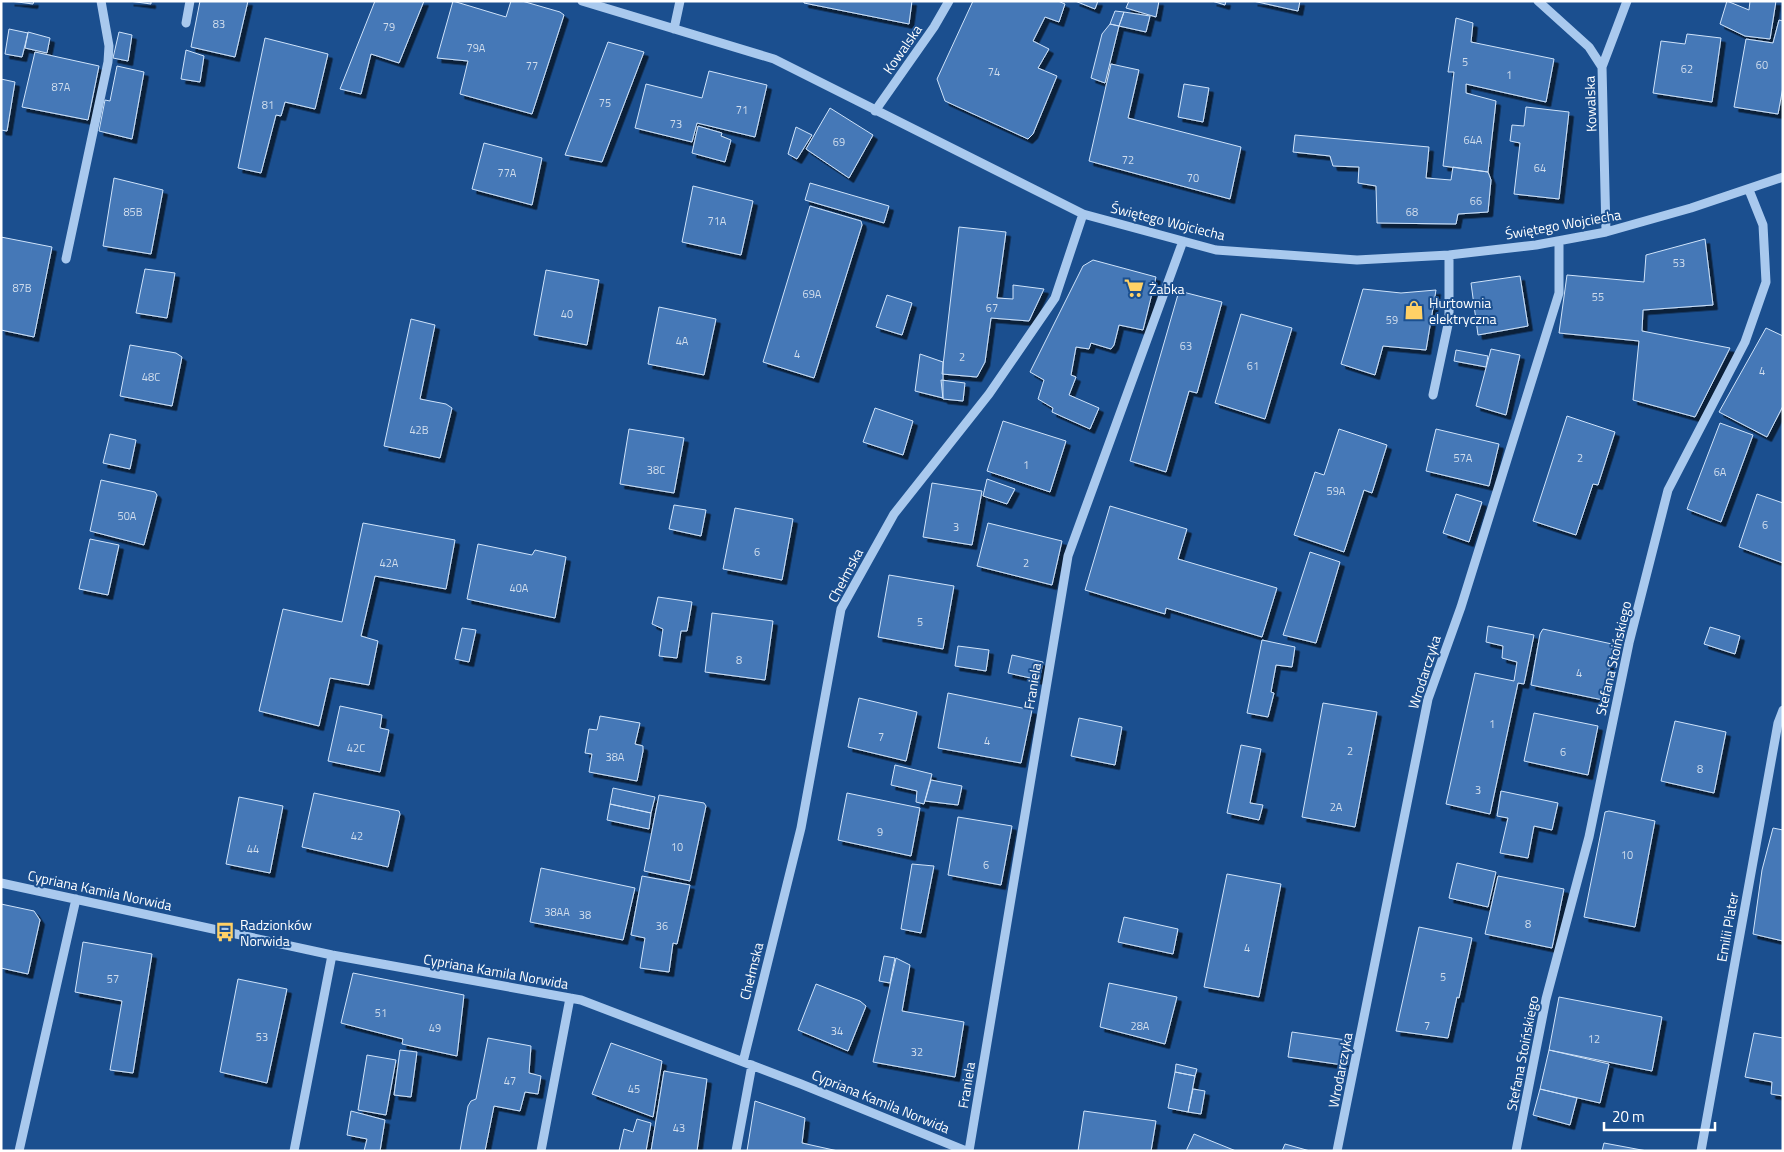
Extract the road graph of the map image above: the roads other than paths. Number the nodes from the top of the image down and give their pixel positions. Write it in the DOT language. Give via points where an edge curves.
graph roads {
  1 [pos="101,1"];
  2 [pos="190,1"];
  3 [pos="582,1"];
  4 [pos="680,1"];
  5 [pos="949,1"];
  6 [pos="1538,1"];
  7 [pos="1626,1"];
  8 [pos="186,23"];
  9 [pos="674,29"];
  10 [pos="1602,67"];
  11 [pos="875,111"];
  12 [pos="1783,178"];
  13 [pos="1749,190"];
  14 [pos="1083,214"];
  15 [pos="1606,232"];
  16 [pos="1183,241"];
  17 [pos="1560,241"];
  18 [pos="1448,255"];
  19 [pos="66,259"];
  20 [pos="1433,395"];
  21 [pos="1783,710"];
  22 [pos="1,883"];
  23 [pos="76,899"];
  24 [pos="332,955"];
  25 [pos="570,998"];
  26 [pos="743,1062"];
  27 [pos="752,1065"];
  28 [pos="943,1146"];
  29 [pos="19,1151"];
  30 [pos="294,1151"];
  31 [pos="541,1151"];
  32 [pos="736,1151"];
  33 [pos="967,1151"];
  34 [pos="1337,1151"];
  35 [pos="1516,1151"];
  36 [pos="1701,1151"];
  1 -- 19 [label="street" via="109,46 108,62"];
  2 -- 8 [label="street"];
  3 -- 9 [label="street, Świętego Wojciecha"];
  4 -- 9 [label="street"];
  5 -- 11 [label="street, Kowalska"];
  6 -- 10 [label="street, Kowalska" via="1589,47"];
  7 -- 10 [label="street"];
  9 -- 11 [label="street, Świętego Wojciecha" via="774,59"];
  10 -- 15 [label="street, Kowalska"];
  11 -- 14 [label="street, Świętego Wojciecha"];
  12 -- 13 [label="street, Świętego Wojciecha"];
  13 -- 15 [label="street, Świętego Wojciecha"];
  13 -- 35 [label="street, Stefana Stoińskiego" via="1763,225 1766,282 1745,342 1668,490 1629,643 1589,837 1546,999"];
  14 -- 16 [label="street, Świętego Wojciecha"];
  14 -- 26 [label="street, Chełmska" via="1055,298 989,394 894,514 841,609 800,828"];
  15 -- 17 [label="street, Świętego Wojciecha"];
  16 -- 18 [label="street, Świętego Wojciecha" via="1216,250 1358,260"];
  16 -- 33 [label="street, Franiela" via="1068,556"];
  17 -- 18 [label="street, Świętego Wojciecha"];
  17 -- 34 [label="street, Wrodarczyka" via="1559,292 1461,607 1428,699"];
  18 -- 20 [label="street" via="1449,320"];
  21 -- 36 [label="street, Emilii Plater" via="1778,723"];
  22 -- 23 [label="street, Cypriana Kamila Norwida"];
  23 -- 24 [label="street, Cypriana Kamila Norwida"];
  23 -- 29 [label="street"];
  24 -- 25 [label="street, Cypriana Kamila Norwida"];
  24 -- 30 [label="street"];
  25 -- 26 [label="street, Cypriana Kamila Norwida"];
  25 -- 31 [label="street"];
  26 -- 27 [label="street, Cypriana Kamila Norwida"];
  27 -- 28 [label="street, Cypriana Kamila Norwida"];
  27 -- 32 [label="street"];
  28 -- 33 [label="street, Cypriana Kamila Norwida"];
}
